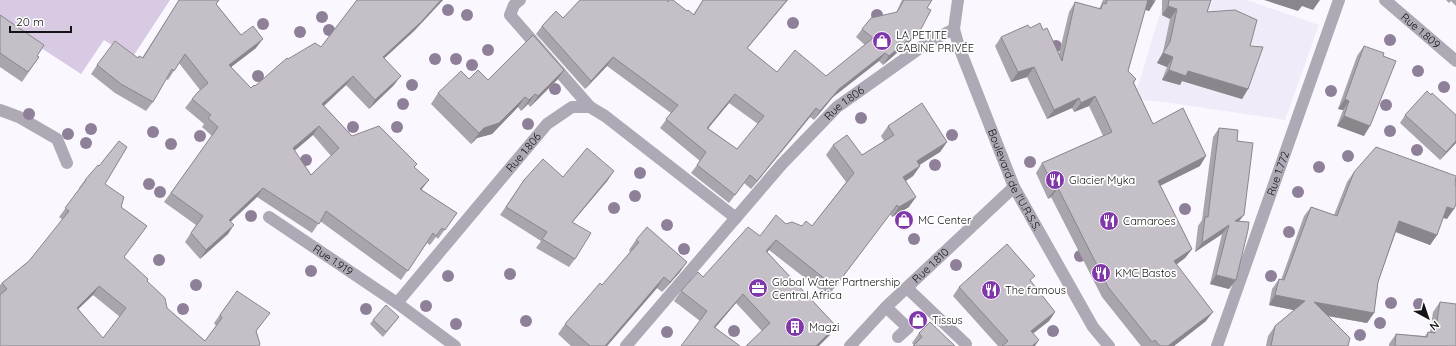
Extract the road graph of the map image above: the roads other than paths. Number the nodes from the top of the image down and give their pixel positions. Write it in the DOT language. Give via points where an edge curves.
graph roads {
  1 [pos="520,0"];
  2 [pos="958,0"];
  3 [pos="1339,0"];
  4 [pos="1385,0"];
  5 [pos="954,29"];
  6 [pos="1456,61"];
  7 [pos="590,106"];
  8 [pos="0,110"];
  9 [pos="67,162"];
  10 [pos="1014,187"];
  11 [pos="269,217"];
  12 [pos="736,218"];
  13 [pos="907,288"];
  14 [pos="397,303"];
  15 [pos="886,307"];
  16 [pos="898,337"];
  17 [pos="966,344"];
  18 [pos="455,346"];
  19 [pos="626,346"];
  20 [pos="850,346"];
  21 [pos="1109,346"];
  22 [pos="1217,346"];
  1 -- 7 [label="street" via="514,5 510,15"];
  2 -- 5 [label="street, Boulevard de l'U.R.S.S."];
  3 -- 22 [label="street, Rue 1.772"];
  4 -- 6 [label="street, Rue 1.809"];
  5 -- 10 [label="street, Boulevard de l'U.R.S.S."];
  5 -- 12 [label="street, Rue 1.806" via="927,43 837,107 782,164"];
  7 -- 12 [label="street"];
  7 -- 14 [label="street, Rue 1.806" via="572,107 547,124"];
  8 -- 9 [label="street" via="19,116 57,139"];
  10 -- 13 [label="street, Rue 1.810"];
  10 -- 21 [label="street, Boulevard de l'U.R.S.S." via="1093,327"];
  11 -- 14 [label="street, Rue 1.919"];
  12 -- 19 [label="street, Rue 1.806"];
  13 -- 15 [label="street, Rue 1.810"];
  13 -- 17 [label="street"];
  14 -- 18 [label="street"];
  15 -- 16 [label="street" via="908,328"];
  15 -- 20 [label="street, Rue 1.810"];
}
